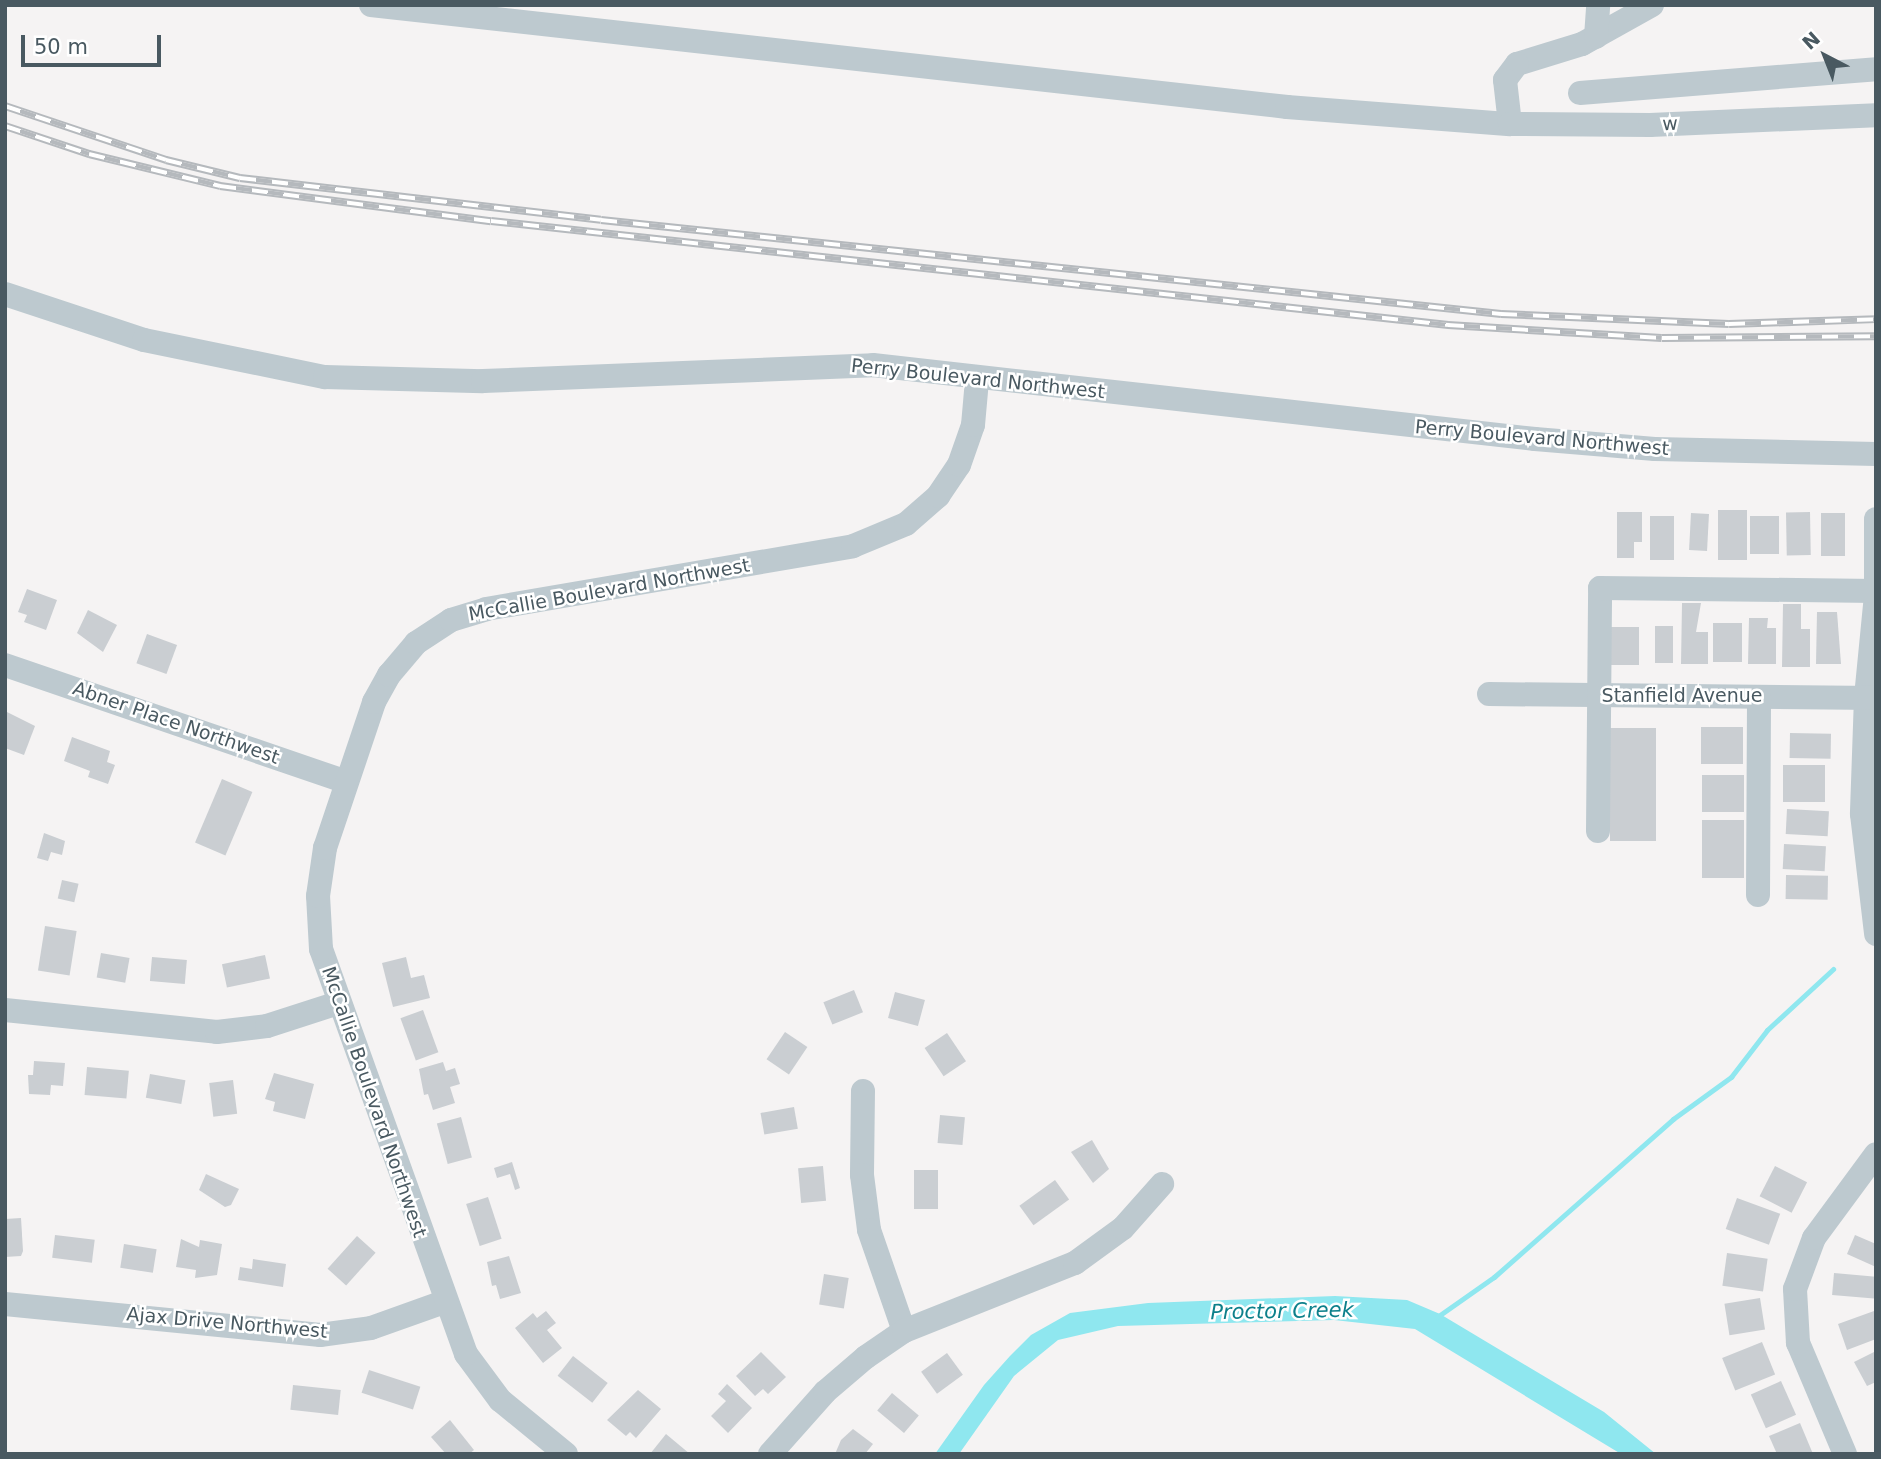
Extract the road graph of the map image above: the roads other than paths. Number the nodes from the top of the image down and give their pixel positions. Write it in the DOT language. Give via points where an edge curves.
graph roads {
  1 [pos="371,5"];
  2 [pos="1598,5"];
  3 [pos="1652,5"];
  4 [pos="1596,37"];
  5 [pos="1876,69"];
  6 [pos="1760,82"];
  7 [pos="1580,93"];
  8 [pos="1876,115"];
  9 [pos="1760,121"];
  10 [pos="1510,124"];
  11 [pos="5,295"];
  12 [pos="977,380"];
  13 [pos="1876,454"];
  14 [pos="1876,519"];
  15 [pos="1876,582"];
  16 [pos="1876,593"];
  17 [pos="5,665"];
  18 [pos="1489,694"];
  19 [pos="1598,695"];
  20 [pos="1759,696"];
  21 [pos="1871,698"];
  22 [pos="347,782"];
  23 [pos="1598,831"];
  24 [pos="1759,895"];
  25 [pos="1876,934"];
  26 [pos="338,1003"];
  27 [pos="5,1010"];
  28 [pos="863,1090"];
  29 [pos="1874,1160"];
  30 [pos="1161,1184"];
  31 [pos="444,1302"];
  32 [pos="5,1304"];
  33 [pos="904,1331"];
  34 [pos="566,1454"];
  35 [pos="770,1454"];
  36 [pos="1845,1454"];
  1 -- 10 [label="street, w" via="1273,106"];
  2 -- 4 [label="street"];
  3 -- 4 [label="street"];
  4 -- 10 [label="street" via="1517,64 1505,80"];
  5 -- 6 [label="street"];
  6 -- 7 [label="street"];
  6 -- 9 [label="street"];
  8 -- 9 [label="street, w"];
  9 -- 10 [label="street, w"];
  11 -- 12 [label="street, Perry Boulevard Northwest" via="144,340 325,377 483,381 873,365"];
  12 -- 13 [label="street, Perry Boulevard Northwest" via="1655,449"];
  12 -- 22 [label="street, McCallie Boulevard Northwest" via="973,425 959,465 938,496 906,524 853,546 486,609 452,620 416,643 388,675"];
  14 -- 15 [label="street"];
  16 -- 19 [label="street" via="1600,588"];
  16 -- 21 [label="street"];
  17 -- 22 [label="street, Abner Place Northwest"];
  18 -- 19 [label="street, Stanfield Avenue"];
  19 -- 20 [label="street, Stanfield Avenue"];
  19 -- 23 [label="street"];
  20 -- 21 [label="street, Stanfield Avenue"];
  20 -- 24 [label="street"];
  21 -- 25 [label="street" via="1862,814"];
  22 -- 26 [label="street, McCallie Boulevard Northwest" via="325,848 318,896 321,949"];
  26 -- 27 [label="street" via="267,1026 217,1032"];
  26 -- 31 [label="street, McCallie Boulevard Northwest"];
  28 -- 33 [label="street" via="862,1175 869,1230"];
  29 -- 36 [label="street" via="1814,1238 1795,1289 1798,1343"];
  30 -- 33 [label="street" via="1123,1228 1075,1263"];
  31 -- 32 [label="street, Ajax Drive Northwest" via="371,1328 320,1335"];
  31 -- 34 [label="street, McCallie Boulevard Northwest" via="466,1354 500,1400"];
  33 -- 35 [label="street" via="825,1392"];
}
